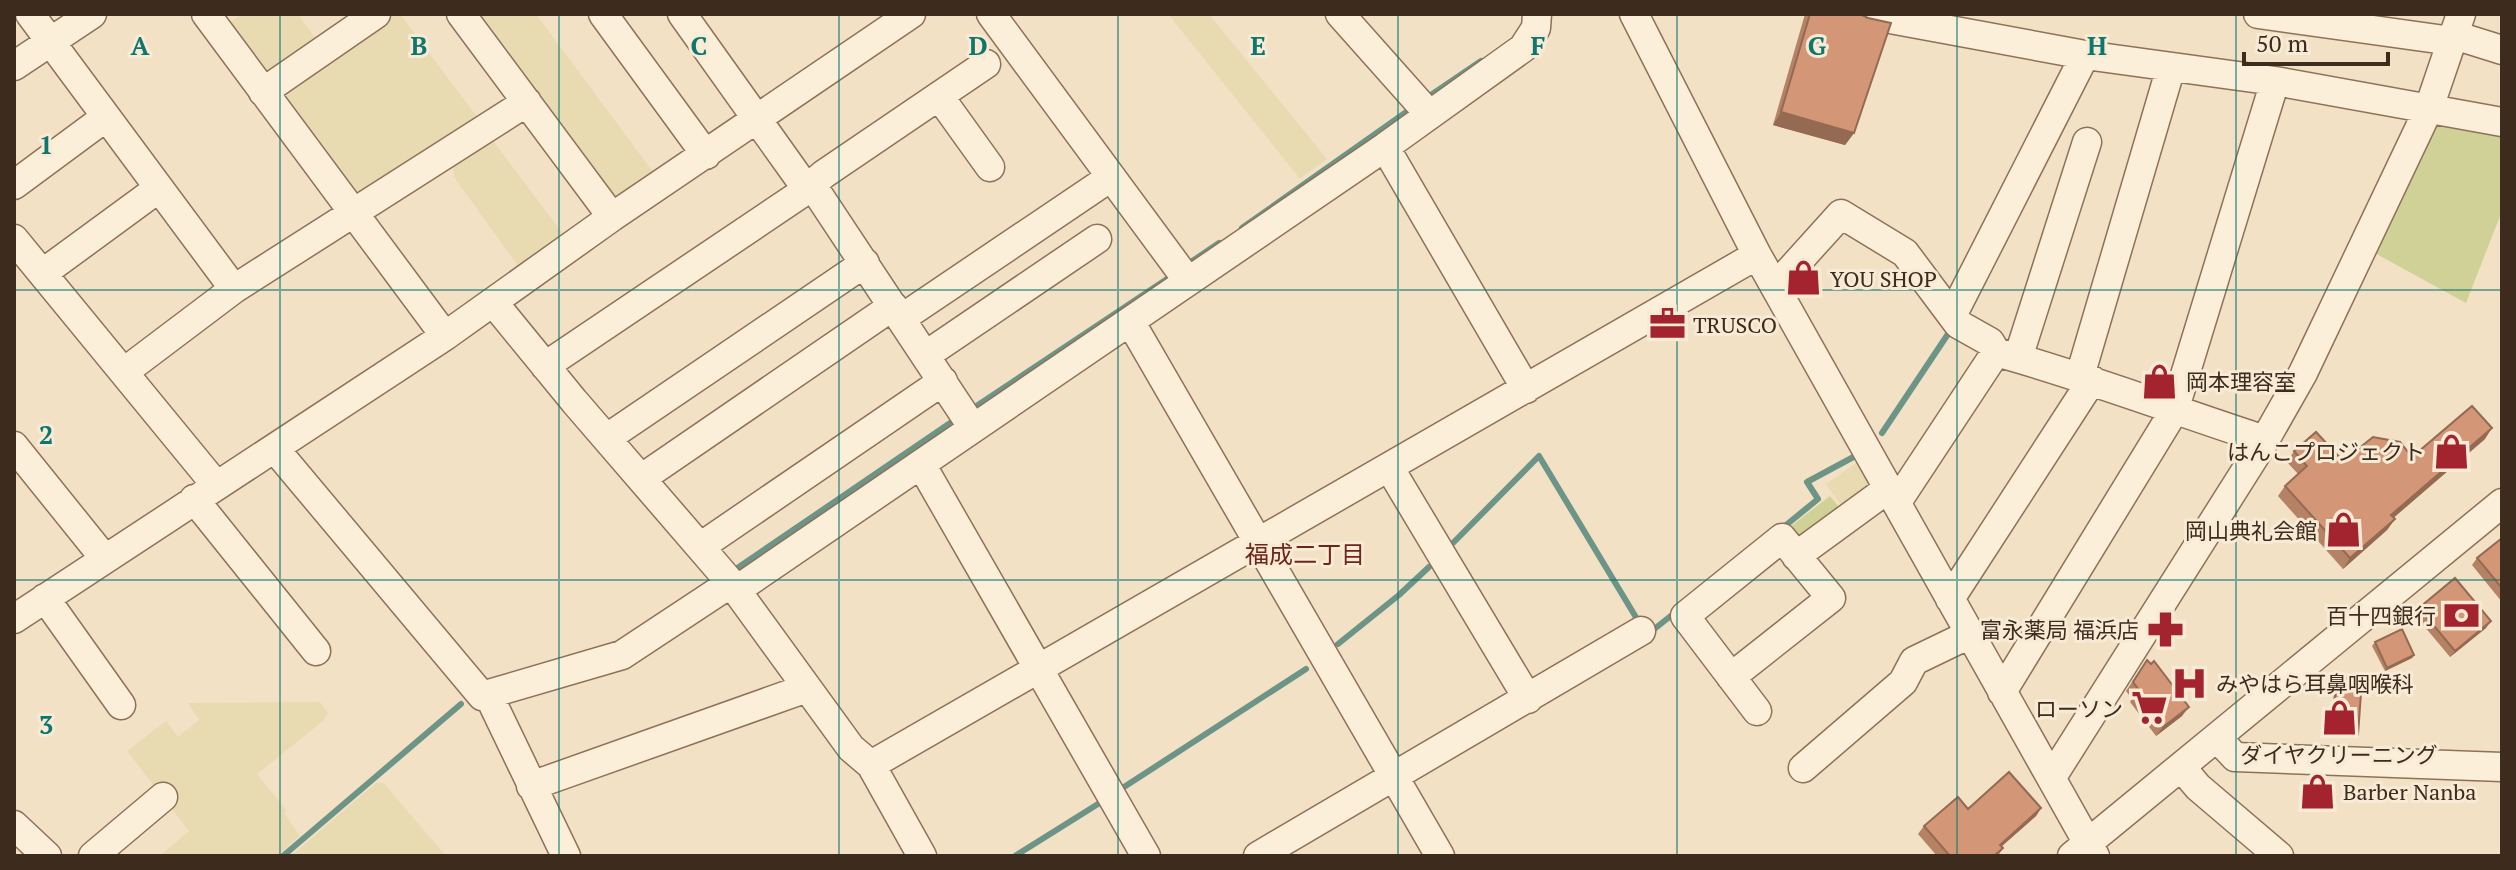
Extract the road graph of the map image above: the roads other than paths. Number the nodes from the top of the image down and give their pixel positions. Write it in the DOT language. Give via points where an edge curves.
graph roads {
  1 [pos="30,14"];
  2 [pos="92,14"];
  3 [pos="206,14"];
  4 [pos="376,14"];
  5 [pos="461,14"];
  6 [pos="603,14"];
  7 [pos="682,14"];
  8 [pos="911,14"];
  9 [pos="991,14"];
  10 [pos="1340,14"];
  11 [pos="1537,14"];
  12 [pos="1634,14"];
  13 [pos="1866,14"];
  14 [pos="2258,14"];
  15 [pos="2456,30"];
  16 [pos="51,41"];
  17 [pos="2502,50"];
  18 [pos="2085,55"];
  19 [pos="986,64"];
  20 [pos="14,66"];
  21 [pos="2171,67"];
  22 [pos="2275,81"];
  23 [pos="263,92"];
  24 [pos="939,96"];
  25 [pos="527,102"];
  26 [pos="1423,107"];
  27 [pos="2429,108"];
  28 [pos="106,117"];
  29 [pos="759,120"];
  30 [pos="2502,122"];
  31 [pos="2087,142"];
  32 [pos="1385,147"];
  33 [pos="706,155"];
  34 [pos="990,167"];
  35 [pos="1111,177"];
  36 [pos="14,185"];
  37 [pos="809,187"];
  38 [pos="159,188"];
  39 [pos="354,214"];
  40 [pos="612,217"];
  41 [pos="14,239"];
  42 [pos="1097,239"];
  43 [pos="1757,255"];
  44 [pos="865,263"];
  45 [pos="43,273"];
  46 [pos="1182,273"];
  47 [pos="1775,287"];
  48 [pos="234,289"];
  49 [pos="493,302"];
  50 [pos="897,312"];
  51 [pos="1952,316"];
  52 [pos="1130,321"];
  53 [pos="445,336"];
  54 [pos="926,355"];
  55 [pos="2007,355"];
  56 [pos="545,366"];
  57 [pos="124,372"];
  58 [pos="2086,378"];
  59 [pos="943,381"];
  60 [pos="1526,389"];
  61 [pos="2174,411"];
  62 [pos="967,419"];
  63 [pos="607,438"];
  64 [pos="2265,440"];
  65 [pos="14,446"];
  66 [pos="275,449"];
  67 [pos="921,464"];
  68 [pos="1389,467"];
  69 [pos="642,478"];
  70 [pos="207,484"];
  71 [pos="1893,495"];
  72 [pos="2502,503"];
  73 [pos="1258,542"];
  74 [pos="700,547"];
  75 [pos="100,553"];
  76 [pos="1796,556"];
  77 [pos="733,587"];
  78 [pos="45,598"];
  79 [pos="1950,599"];
  80 [pos="14,619"];
  81 [pos="1641,631"];
  82 [pos="1970,634"];
  83 [pos="316,651"];
  84 [pos="1038,669"];
  85 [pos="1731,677"];
  86 [pos="807,688"];
  87 [pos="2002,692"];
  88 [pos="488,694"];
  89 [pos="1528,699"];
  90 [pos="121,705"];
  91 [pos="1757,711"];
  92 [pos="2217,738"];
  93 [pos="871,765"];
  94 [pos="2502,767"];
  95 [pos="1803,768"];
  96 [pos="2182,768"];
  97 [pos="1396,777"];
  98 [pos="2052,777"];
  99 [pos="531,786"];
  100 [pos="163,797"];
  101 [pos="14,825"];
  102 [pos="2085,852"];
  103 [pos="47,856"];
  104 [pos="93,856"];
  105 [pos="566,856"];
  106 [pos="922,856"];
  107 [pos="1146,856"];
  108 [pos="1258,856"];
  109 [pos="1440,856"];
  110 [pos="2279,856"];
  1 -- 16 [label="street"];
  2 -- 16 [label="street"];
  3 -- 23 [label="street"];
  4 -- 23 [label="street"];
  5 -- 25 [label="street"];
  6 -- 33 [label="street"];
  7 -- 29 [label="street"];
  8 -- 29 [label="street"];
  9 -- 35 [label="street"];
  10 -- 26 [label="street"];
  11 -- 26 [label="street" via="1536,28 1523,48"];
  12 -- 43 [label="street"];
  13 -- 18 [label="street"];
  14 -- 15 [label="street"];
  15 -- 17 [label="street"];
  15 -- 27 [label="street"];
  16 -- 20 [label="street"];
  16 -- 28 [label="street"];
  18 -- 21 [label="street"];
  18 -- 51 [label="street"];
  19 -- 24 [label="street"];
  21 -- 22 [label="street"];
  21 -- 58 [label="street"];
  22 -- 27 [label="street"];
  22 -- 61 [label="street"];
  23 -- 39 [label="street"];
  24 -- 34 [label="street"];
  24 -- 37 [label="street"];
  25 -- 39 [label="street"];
  25 -- 40 [label="street"];
  26 -- 32 [label="street"];
  27 -- 30 [label="street"];
  27 -- 64 [label="street" via="2303,373"];
  28 -- 36 [label="street"];
  28 -- 38 [label="street"];
  29 -- 33 [label="street"];
  29 -- 37 [label="street"];
  31 -- 55 [label="street"];
  32 -- 46 [label="street"];
  32 -- 60 [label="street"];
  33 -- 40 [label="street"];
  35 -- 46 [label="street"];
  35 -- 50 [label="street"];
  37 -- 44 [label="street"];
  37 -- 56 [label="street"];
  38 -- 45 [label="street"];
  38 -- 48 [label="street"];
  39 -- 48 [label="street"];
  39 -- 53 [label="street"];
  40 -- 49 [label="street"];
  41 -- 45 [label="street"];
  42 -- 54 [label="street"];
  43 -- 47 [label="street"];
  43 -- 60 [label="street"];
  44 -- 50 [label="street"];
  44 -- 63 [label="street"];
  45 -- 57 [label="street"];
  46 -- 52 [label="street"];
  47 -- 51 [label="street" via="1841,214 1905,253"];
  47 -- 71 [label="street"];
  48 -- 57 [label="street"];
  49 -- 53 [label="street"];
  49 -- 56 [label="street"];
  50 -- 54 [label="street"];
  50 -- 69 [label="street"];
  51 -- 55 [label="street"];
  52 -- 62 [label="street"];
  52 -- 73 [label="street"];
  53 -- 66 [label="street"];
  54 -- 59 [label="street"];
  55 -- 58 [label="street"];
  55 -- 71 [label="street"];
  56 -- 63 [label="street"];
  57 -- 70 [label="street"];
  58 -- 61 [label="street"];
  58 -- 79 [label="street"];
  59 -- 62 [label="street"];
  59 -- 74 [label="street"];
  60 -- 68 [label="street"];
  61 -- 64 [label="street"];
  61 -- 87 [label="street"];
  62 -- 67 [label="street"];
  63 -- 69 [label="street"];
  64 -- 98 [label="street"];
  65 -- 75 [label="street"];
  66 -- 70 [label="street"];
  66 -- 88 [label="street" via="482,696"];
  67 -- 77 [label="street"];
  67 -- 84 [label="street"];
  68 -- 73 [label="street"];
  68 -- 89 [label="street"];
  69 -- 74 [label="street"];
  70 -- 75 [label="street"];
  70 -- 83 [label="street"];
  71 -- 76 [label="street"];
  71 -- 79 [label="street"];
  72 -- 92 [label="street"];
  73 -- 84 [label="street"];
  73 -- 97 [label="street"];
  74 -- 77 [label="street"];
  75 -- 78 [label="street"];
  76 -- 85 [label="street" via="1831,598"];
  76 -- 85 [label="street" via="1782,538 1685,616"];
  77 -- 86 [label="street"];
  77 -- 88 [label="street" via="622,655"];
  78 -- 80 [label="street"];
  78 -- 90 [label="street"];
  79 -- 82 [label="street"];
  81 -- 89 [label="street"];
  82 -- 87 [label="street"];
  82 -- 95 [label="street" via="1914,661 1903,682"];
  84 -- 93 [label="street"];
  84 -- 107 [label="street"];
  85 -- 91 [label="street"];
  86 -- 93 [label="street" via="851,748"];
  86 -- 99 [label="street"];
  87 -- 98 [label="street"];
  88 -- 99 [label="street"];
  89 -- 97 [label="street"];
  92 -- 94 [label="street" via="2235,757"];
  92 -- 96 [label="street"];
  93 -- 106 [label="street"];
  96 -- 102 [label="street"];
  96 -- 110 [label="street"];
  97 -- 108 [label="street"];
  97 -- 109 [label="street"];
  98 -- 102 [label="street"];
  99 -- 105 [label="street"];
  100 -- 104 [label="street"];
  101 -- 103 [label="street"];
}
